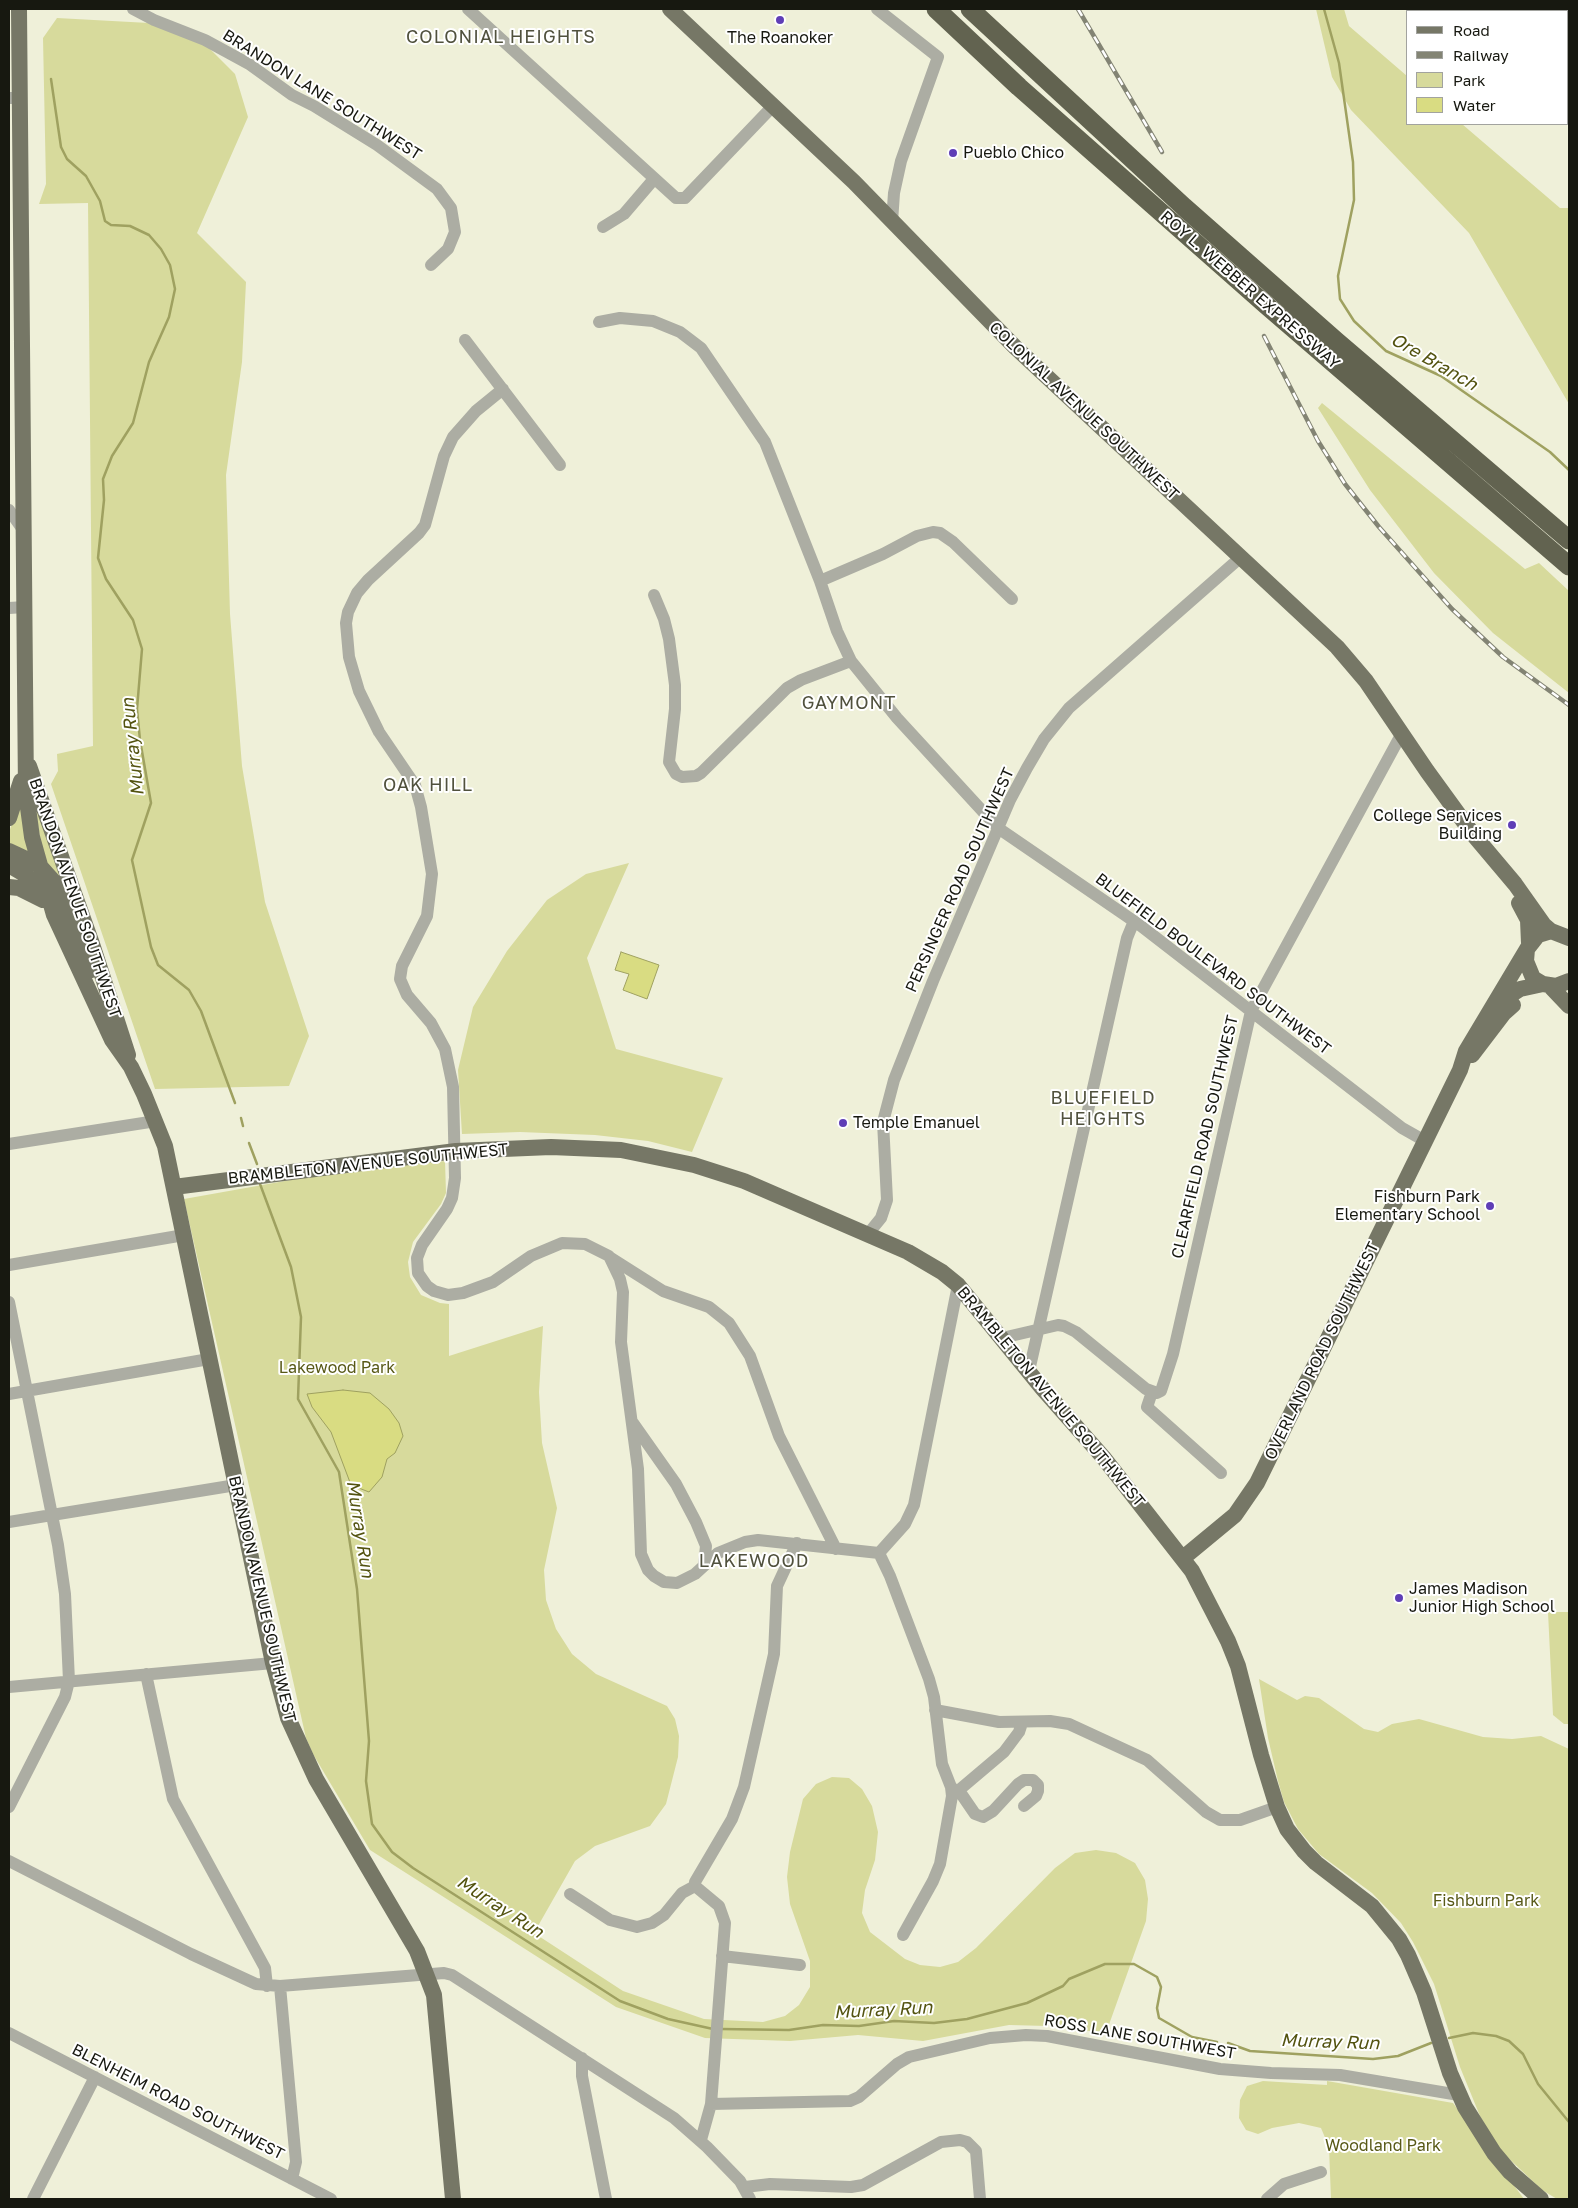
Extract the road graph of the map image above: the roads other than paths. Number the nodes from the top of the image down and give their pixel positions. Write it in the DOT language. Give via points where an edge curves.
graph roads {
  1 [pos="19,9"];
  2 [pos="133,9"];
  3 [pos="468,9"];
  4 [pos="670,9"];
  5 [pos="877,9"];
  6 [pos="922,9"];
  7 [pos="936,9"];
  8 [pos="970,9"];
  9 [pos="1019,86"];
  10 [pos="15,98"];
  11 [pos="773,106"];
  12 [pos="654,179"];
  13 [pos="892,222"];
  14 [pos="603,227"];
  15 [pos="432,265"];
  16 [pos="600,322"];
  17 [pos="465,340"];
  18 [pos="503,389"];
  19 [pos="560,465"];
  20 [pos="9,510"];
  21 [pos="24,531"];
  22 [pos="1569,540"];
  23 [pos="1241,557"];
  24 [pos="1569,566"];
  25 [pos="820,581"];
  26 [pos="654,595"];
  27 [pos="1012,599"];
  28 [pos="25,607"];
  29 [pos="9,608"];
  30 [pos="852,661"];
  31 [pos="1402,733"];
  32 [pos="27,762"];
  33 [pos="9,790"];
  34 [pos="9,818"];
  35 [pos="998,828"];
  36 [pos="1472,833"];
  37 [pos="9,851"];
  38 [pos="9,864"];
  39 [pos="39,865"];
  40 [pos="9,887"];
  41 [pos="45,901"];
  42 [pos="54,915"];
  43 [pos="1134,921"];
  44 [pos="1561,932"];
  45 [pos="1526,951"];
  46 [pos="1569,981"];
  47 [pos="1556,993"];
  48 [pos="1251,1011"];
  49 [pos="122,1035"];
  50 [pos="1472,1055"];
  51 [pos="131,1067"];
  52 [pos="1460,1070"];
  53 [pos="156,1121"];
  54 [pos="1425,1141"];
  55 [pos="9,1144"];
  56 [pos="456,1151"];
  57 [pos="174,1187"];
  58 [pos="868,1234"];
  59 [pos="184,1235"];
  60 [pos="609,1256"];
  61 [pos="9,1265"];
  62 [pos="958,1285"];
  63 [pos="9,1302"];
  64 [pos="1038,1329"];
  65 [pos="1002,1338"];
  66 [pos="208,1360"];
  67 [pos="1029,1371"];
  68 [pos="27,1391"];
  69 [pos="1152,1392"];
  70 [pos="9,1394"];
  71 [pos="632,1422"];
  72 [pos="1221,1473"];
  73 [pos="236,1485"];
  74 [pos="53,1515"];
  75 [pos="9,1522"];
  76 [pos="797,1544"];
  77 [pos="836,1549"];
  78 [pos="879,1553"];
  79 [pos="1183,1558"];
  80 [pos="704,1565"];
  81 [pos="274,1662"];
  82 [pos="146,1674"];
  83 [pos="69,1681"];
  84 [pos="9,1687"];
  85 [pos="935,1710"];
  86 [pos="1022,1723"];
  87 [pos="953,1791"];
  88 [pos="1024,1806"];
  89 [pos="9,1807"];
  90 [pos="1277,1807"];
  91 [pos="9,1861"];
  92 [pos="696,1886"];
  93 [pos="570,1894"];
  94 [pos="903,1934"];
  95 [pos="722,1956"];
  96 [pos="800,1965"];
  97 [pos="427,1974"];
  98 [pos="274,1986"];
  99 [pos="9,2033"];
  100 [pos="582,2058"];
  101 [pos="95,2077"];
  102 [pos="1459,2095"];
  103 [pos="711,2104"];
  104 [pos="701,2140"];
  105 [pos="1321,2172"];
  106 [pos="292,2179"];
  107 [pos="745,2187"];
  108 [pos="33,2199"];
  109 [pos="331,2199"];
  110 [pos="453,2199"];
  111 [pos="606,2199"];
  112 [pos="750,2199"];
  113 [pos="980,2199"];
  114 [pos="1267,2199"];
  115 [pos="1541,2199"];
  1 -- 10 [label="main road, BRANDON AVENUE SOUTHWEST"];
  2 -- 15 [label="street, BRANDON LANE SOUTHWEST" via="235,55 292,95 377,145 437,189 451,208 455,232 448,249"];
  3 -- 12 [label="street"];
  4 -- 11 [label="main road, COLONIAL AVENUE SOUTHWEST"];
  5 -- 13 [label="street" via="938,57 901,161"];
  6 -- 9 [label="highway"];
  7 -- 9 [label="highway, ROY L. WEBBER EXPRESSWAY"];
  8 -- 22 [label="highway, ROY L. WEBBER EXPRESSWAY" via="1343,347"];
  9 -- 24 [label="highway, ROY L. WEBBER EXPRESSWAY"];
  10 -- 21 [label="main road, BRANDON AVENUE SOUTHWEST"];
  11 -- 12 [label="street" via="685,198 676,198"];
  11 -- 13 [label="main road, COLONIAL AVENUE SOUTHWEST"];
  12 -- 14 [label="street" via="624,214"];
  13 -- 23 [label="main road, COLONIAL AVENUE SOUTHWEST" via="1015,347"];
  16 -- 25 [label="street, BLUEFIELD BOULEVARD SOUTHWEST" via="620,318 654,321 680,332 701,348 765,442"];
  17 -- 18 [label="street"];
  18 -- 19 [label="street"];
  18 -- 56 [label="street" via="476,411 453,437 444,456 424,525 357,593 346,623 349,657 359,691 379,732 415,786 421,807 432,874 430,906 402,966 400,979 407,995 431,1023 445,1049 453,1087"];
  20 -- 21 [label="street"];
  21 -- 28 [label="main road, BRANDON AVENUE SOUTHWEST"];
  23 -- 31 [label="main road, COLONIAL AVENUE SOUTHWEST" via="1337,647 1366,681"];
  23 -- 35 [label="street, PERSINGER ROAD SOUTHWEST" via="1054,725 1027,768"];
  25 -- 27 [label="street" via="916,536 933,532 953,542"];
  25 -- 30 [label="street, BLUEFIELD BOULEVARD SOUTHWEST" via="837,631"];
  26 -- 30 [label="street" via="664,619 672,660 675,709 669,762 676,774 689,778 702,772 788,688"];
  28 -- 29 [label="street"];
  28 -- 32 [label="main road, BRANDON AVENUE SOUTHWEST"];
  30 -- 35 [label="street, BLUEFIELD BOULEVARD SOUTHWEST" via="897,718"];
  31 -- 36 [label="main road, COLONIAL AVENUE SOUTHWEST"];
  31 -- 48 [label="street, CLEARFIELD ROAD SOUTHWEST"];
  32 -- 33 [label="main road"];
  32 -- 34 [label="main road"];
  32 -- 39 [label="main road, BRANDON AVENUE SOUTHWEST" via="28,812"];
  32 -- 49 [label="main road, BRANDON AVENUE SOUTHWEST"];
  35 -- 43 [label="street, BLUEFIELD BOULEVARD SOUTHWEST"];
  35 -- 58 [label="street, PERSINGER ROAD SOUTHWEST" via="894,1080 884,1122 887,1200 881,1218"];
  36 -- 44 [label="main road, COLONIAL AVENUE SOUTHWEST" via="1544,925"];
  36 -- 45 [label="main road, COLONIAL AVENUE SOUTHWEST" via="1524,923"];
  37 -- 39 [label="main road, BRANDON AVENUE SOUTHWEST"];
  38 -- 41 [label="main road" via="26,875"];
  39 -- 42 [label="main road, BRANDON AVENUE SOUTHWEST"];
  39 -- 49 [label="main road, BRANDON AVENUE SOUTHWEST" via="62,894 77,939"];
  40 -- 41 [label="main road" via="19,888"];
  41 -- 42 [label="main road"];
  42 -- 51 [label="main road, BRANDON AVENUE SOUTHWEST" via="112,1040"];
  43 -- 48 [label="street, BLUEFIELD BOULEVARD SOUTHWEST"];
  43 -- 64 [label="street" via="1127,938"];
  44 -- 45 [label="main road" via="1538,935"];
  45 -- 47 [label="main road" via="1529,972"];
  45 -- 52 [label="main road, OVERLAND ROAD SOUTHWEST" via="1472,1038"];
  46 -- 47 [label="main road, OVERLAND ROAD SOUTHWEST"];
  47 -- 50 [label="main road" via="1536,994 1513,1004"];
  47 -- 50 [label="main road, OVERLAND ROAD SOUTHWEST" via="1530,985 1510,996 1496,1012"];
  48 -- 54 [label="street, BLUEFIELD BOULEVARD SOUTHWEST" via="1402,1128"];
  48 -- 69 [label="street, CLEARFIELD ROAD SOUTHWEST" via="1181,1316 1161,1391"];
  49 -- 51 [label="main road, BRANDON AVENUE SOUTHWEST"];
  50 -- 52 [label="main road, OVERLAND ROAD SOUTHWEST"];
  51 -- 53 [label="main road, BRANDON AVENUE SOUTHWEST"];
  52 -- 54 [label="main road, OVERLAND ROAD SOUTHWEST"];
  53 -- 55 [label="street"];
  53 -- 57 [label="main road, BRANDON AVENUE SOUTHWEST"];
  54 -- 79 [label="main road, OVERLAND ROAD SOUTHWEST" via="1257,1483 1235,1515"];
  56 -- 57 [label="main road, BRAMBLETON AVENUE SOUTHWEST"];
  56 -- 58 [label="main road, BRAMBLETON AVENUE SOUTHWEST" via="588,1147 653,1156 710,1169 744,1181"];
  56 -- 60 [label="street" via="452,1198 417,1258 418,1274 434,1291 448,1295 477,1288 531,1256 562,1244 585,1244"];
  57 -- 59 [label="main road, BRANDON AVENUE SOUTHWEST"];
  58 -- 62 [label="main road, BRAMBLETON AVENUE SOUTHWEST" via="924,1260"];
  59 -- 61 [label="street"];
  59 -- 66 [label="main road, BRANDON AVENUE SOUTHWEST"];
  60 -- 71 [label="street" via="623,1292 621,1342"];
  60 -- 77 [label="street" via="651,1284 709,1307 729,1323 750,1356 779,1436"];
  62 -- 65 [label="main road, BRAMBLETON AVENUE SOUTHWEST"];
  62 -- 78 [label="street" via="914,1504 905,1524"];
  63 -- 68 [label="street"];
  64 -- 65 [label="street"];
  64 -- 67 [label="street"];
  64 -- 69 [label="street" via="1058,1325 1076,1332"];
  65 -- 67 [label="main road, BRAMBLETON AVENUE SOUTHWEST"];
  66 -- 68 [label="street"];
  66 -- 73 [label="main road, BRANDON AVENUE SOUTHWEST"];
  67 -- 79 [label="main road, BRAMBLETON AVENUE SOUTHWEST"];
  68 -- 70 [label="street"];
  68 -- 74 [label="street"];
  69 -- 72 [label="street" via="1147,1407"];
  71 -- 80 [label="street" via="676,1484 696,1522 706,1546"];
  71 -- 80 [label="street" via="643,1562 654,1576 671,1583 686,1580"];
  73 -- 74 [label="street"];
  73 -- 81 [label="main road, BRANDON AVENUE SOUTHWEST"];
  74 -- 75 [label="street"];
  74 -- 83 [label="street" via="65,1588"];
  76 -- 77 [label="street"];
  76 -- 80 [label="street" via="767,1540 745,1542 718,1553"];
  76 -- 92 [label="street" via="777,1586 774,1654 744,1787 732,1819 696,1880"];
  77 -- 78 [label="street"];
  78 -- 85 [label="street" via="929,1679"];
  79 -- 90 [label="main road, BRAMBLETON AVENUE SOUTHWEST" via="1231,1649"];
  81 -- 82 [label="street"];
  81 -- 97 [label="main road, BRANDON AVENUE SOUTHWEST" via="282,1702 295,1738"];
  82 -- 83 [label="street"];
  82 -- 98 [label="street" via="173,1799"];
  83 -- 84 [label="street"];
  83 -- 89 [label="street" via="65,1697"];
  85 -- 86 [label="street" via="990,1721"];
  85 -- 87 [label="street" via="942,1764"];
  86 -- 87 [label="street" via="1004,1752"];
  86 -- 90 [label="street" via="1050,1721 1069,1724 1138,1755 1220,1820 1240,1820"];
  87 -- 88 [label="street" via="975,1814 983,1817 1018,1784 1033,1780 1038,1791"];
  87 -- 94 [label="street" via="940,1864"];
  90 -- 102 [label="main road, BRAMBLETON AVENUE SOUTHWEST" via="1304,1851 1372,1906 1399,1939 1416,1972"];
  91 -- 98 [label="street" via="244,1980"];
  92 -- 93 [label="street" via="682,1893 664,1915 652,1923 636,1927 610,1920"];
  92 -- 95 [label="street" via="714,1900 724,1914"];
  95 -- 96 [label="street"];
  95 -- 103 [label="street"];
  97 -- 98 [label="street"];
  97 -- 100 [label="street" via="452,1975"];
  97 -- 110 [label="main road, BRANDON AVENUE SOUTHWEST" via="437,2012"];
  98 -- 106 [label="street" via="296,2162"];
  99 -- 101 [label="street, BLENHEIM ROAD SOUTHWEST"];
  100 -- 104 [label="street" via="674,2118"];
  100 -- 111 [label="street" via="582,2076"];
  101 -- 106 [label="street, BLENHEIM ROAD SOUTHWEST"];
  101 -- 108 [label="street"];
  102 -- 103 [label="street, ROSS LANE SOUTHWEST" via="1340,2075 1220,2069 1047,2036 1026,2035 990,2038 909,2057 850,2101"];
  102 -- 115 [label="main road, BRAMBLETON AVENUE SOUTHWEST" via="1494,2154"];
  103 -- 104 [label="street"];
  104 -- 107 [label="street"];
  105 -- 114 [label="street" via="1284,2184"];
  106 -- 109 [label="street, BLENHEIM ROAD SOUTHWEST"];
  107 -- 112 [label="street"];
  107 -- 113 [label="street" via="770,2184 863,2185 941,2142 960,2140 976,2150"];
}
